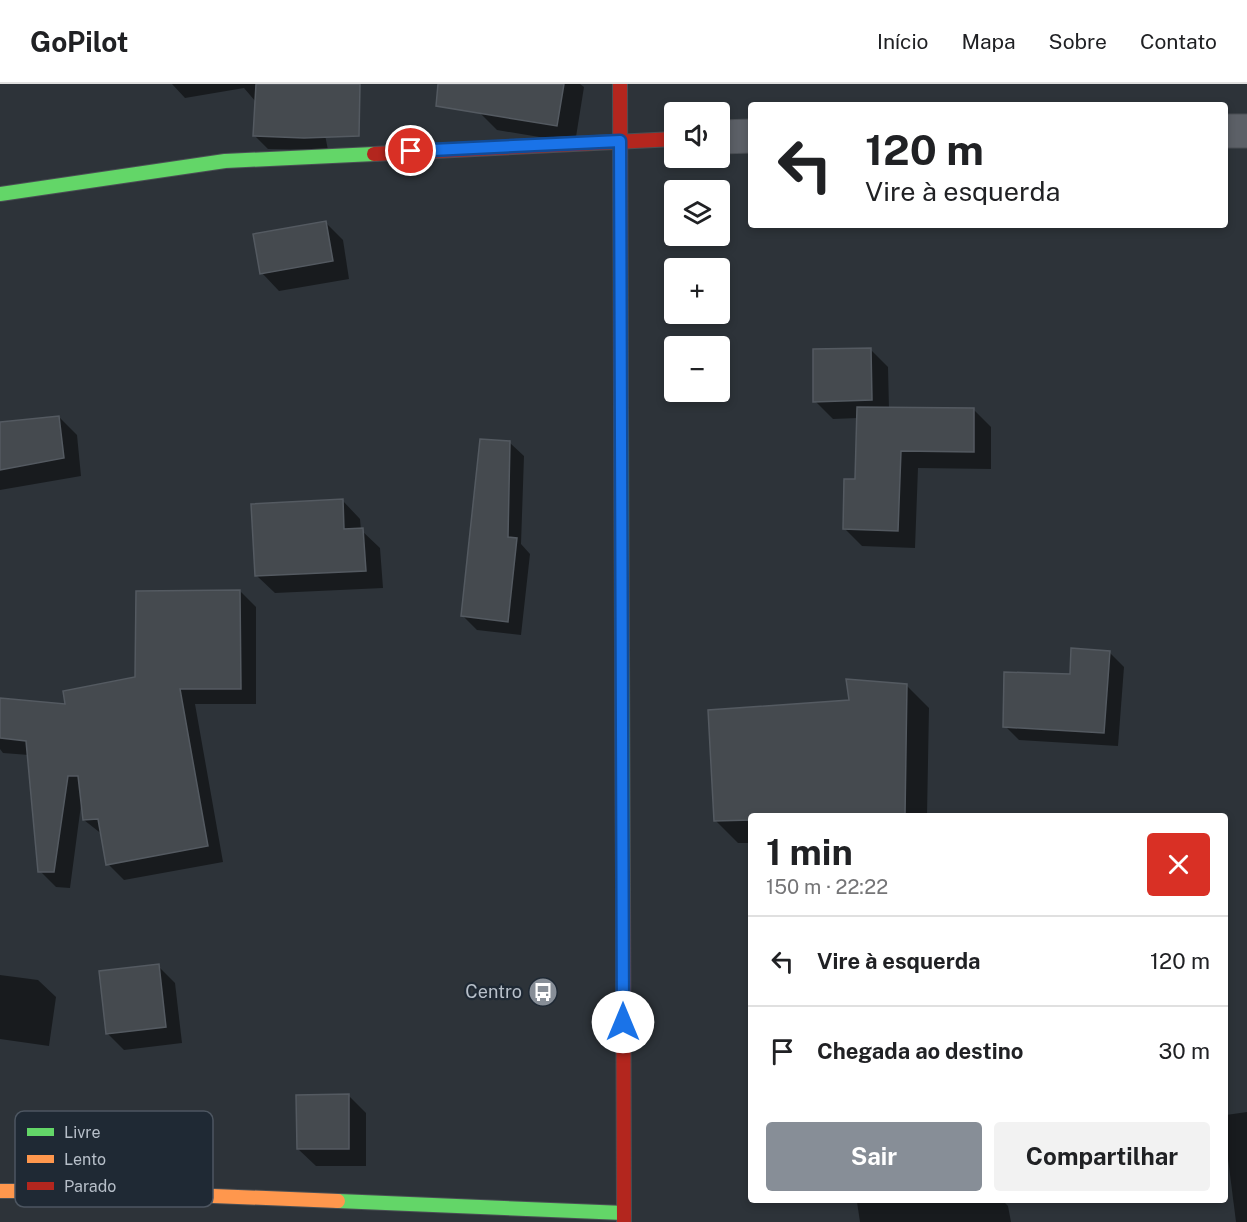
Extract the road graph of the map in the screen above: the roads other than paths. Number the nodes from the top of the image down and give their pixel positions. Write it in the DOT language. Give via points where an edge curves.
graph roads {
  1 [pos="620,84"];
  2 [pos="1228,131"];
  3 [pos="1247,131"];
  4 [pos="748,136"];
  5 [pos="730,137"];
  6 [pos="664,139"];
  7 [pos="620,141"];
  8 [pos="0,194"];
  9 [pos="213,1197"];
  10 [pos="624,1217"];
  1 -- 7 [label="main road"];
  2 -- 3 [label="street"];
  4 -- 5 [label="street"];
  6 -- 7 [label="main road"];
  7 -- 8 [label="main road" via="225,160"];
  7 -- 10 [label="main road"];
  9 -- 10 [label="main road"];
}
